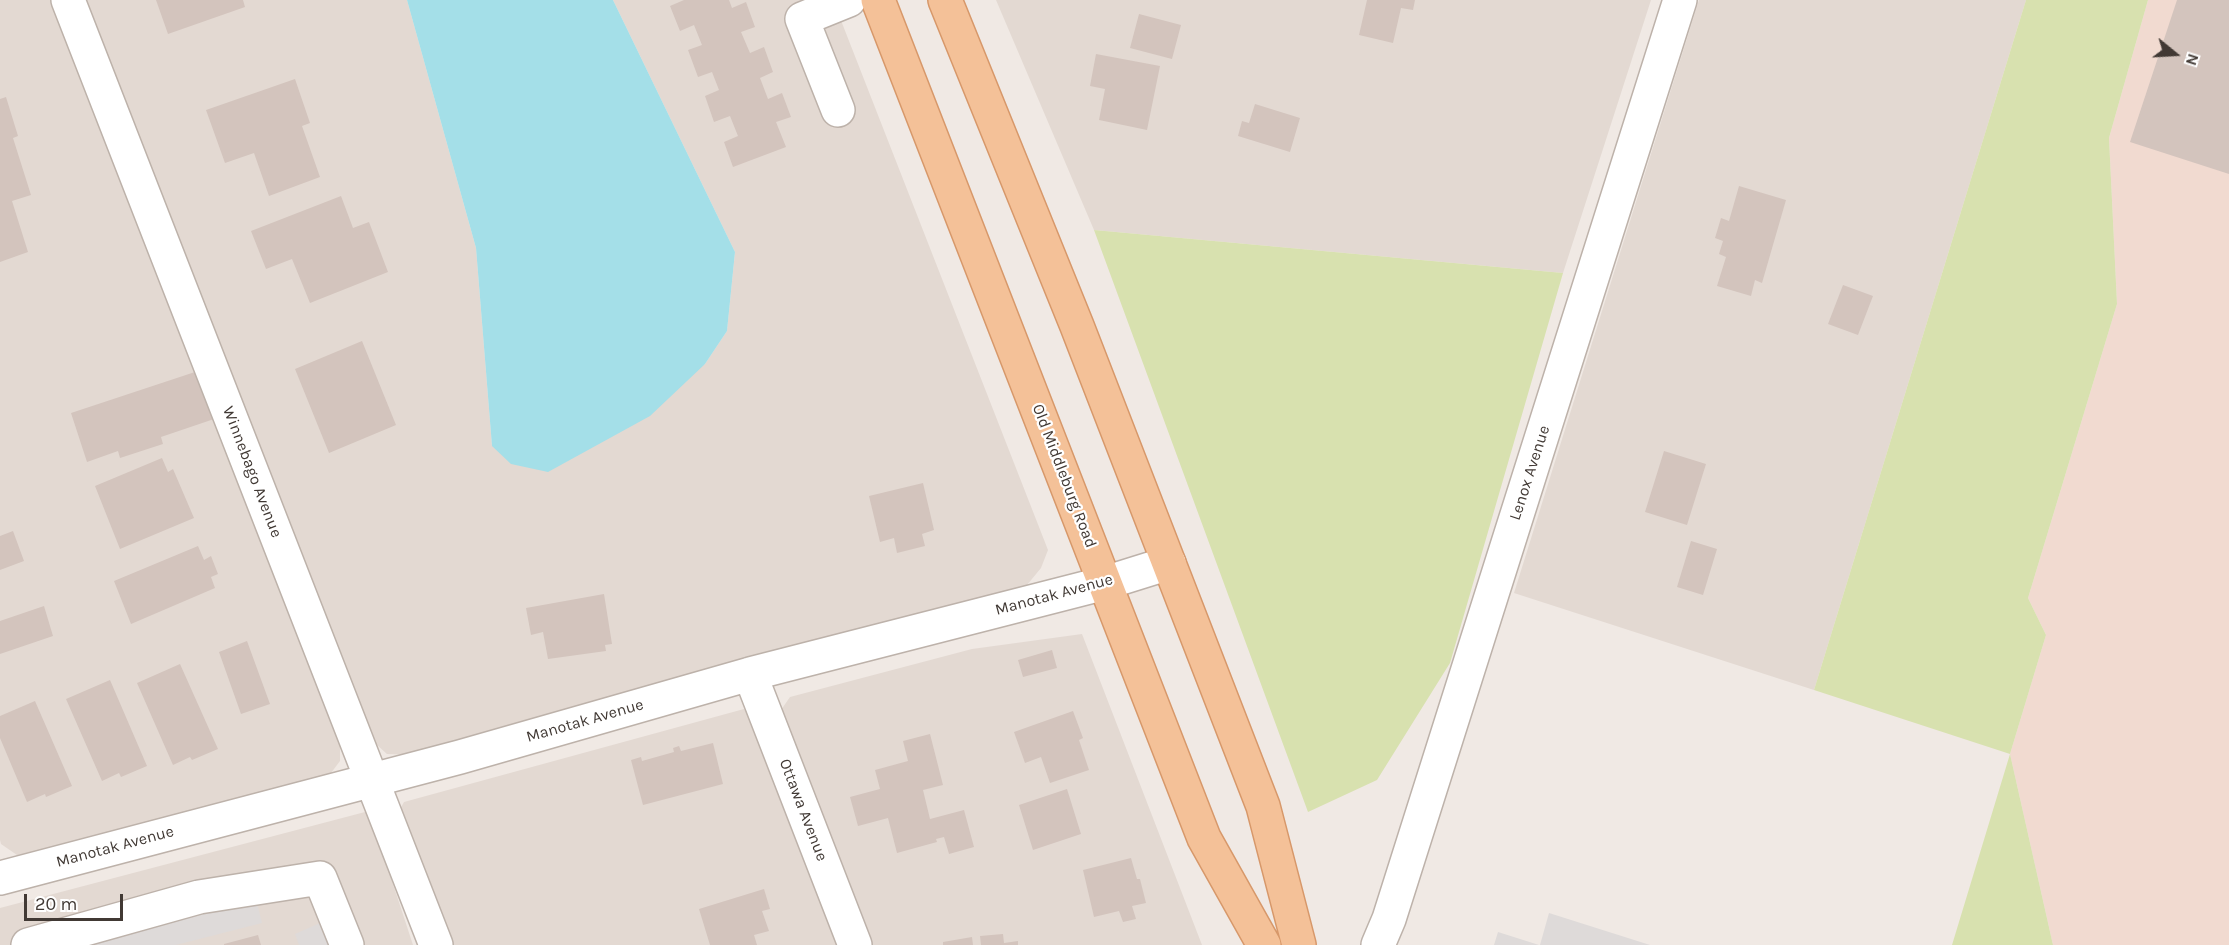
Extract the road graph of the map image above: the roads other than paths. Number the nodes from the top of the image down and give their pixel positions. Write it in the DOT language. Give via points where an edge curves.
graph roads {
  1 [pos="68,0"];
  2 [pos="849,0"];
  3 [pos="878,0"];
  4 [pos="945,0"];
  5 [pos="1680,0"];
  6 [pos="798,9"];
  7 [pos="838,110"];
  8 [pos="1169,563"];
  9 [pos="1105,583"];
  10 [pos="750,674"];
  11 [pos="372,779"];
  12 [pos="0,878"];
  13 [pos="28,945"];
  14 [pos="348,945"];
  15 [pos="436,945"];
  16 [pos="855,945"];
  17 [pos="1264,945"];
  18 [pos="1299,945"];
  19 [pos="1378,945"];
  1 -- 11 [label="street, Winnebago Avenue"];
  2 -- 6 [label="street"];
  3 -- 9 [label="main road, Old Middleburg Road"];
  4 -- 8 [label="main road"];
  5 -- 19 [label="street, Lenox Avenue"];
  6 -- 7 [label="street"];
  8 -- 9 [label="street, Manotak Avenue"];
  8 -- 18 [label="main road" via="1263,806"];
  9 -- 10 [label="street, Manotak Avenue"];
  9 -- 17 [label="main road, Old Middleburg Road" via="1204,838"];
  10 -- 11 [label="street, Manotak Avenue"];
  10 -- 16 [label="street, Ottawa Avenue"];
  11 -- 12 [label="street, Manotak Avenue"];
  11 -- 15 [label="street, Winnebago Avenue"];
  13 -- 14 [label="street" via="199,897 320,878"];
}
